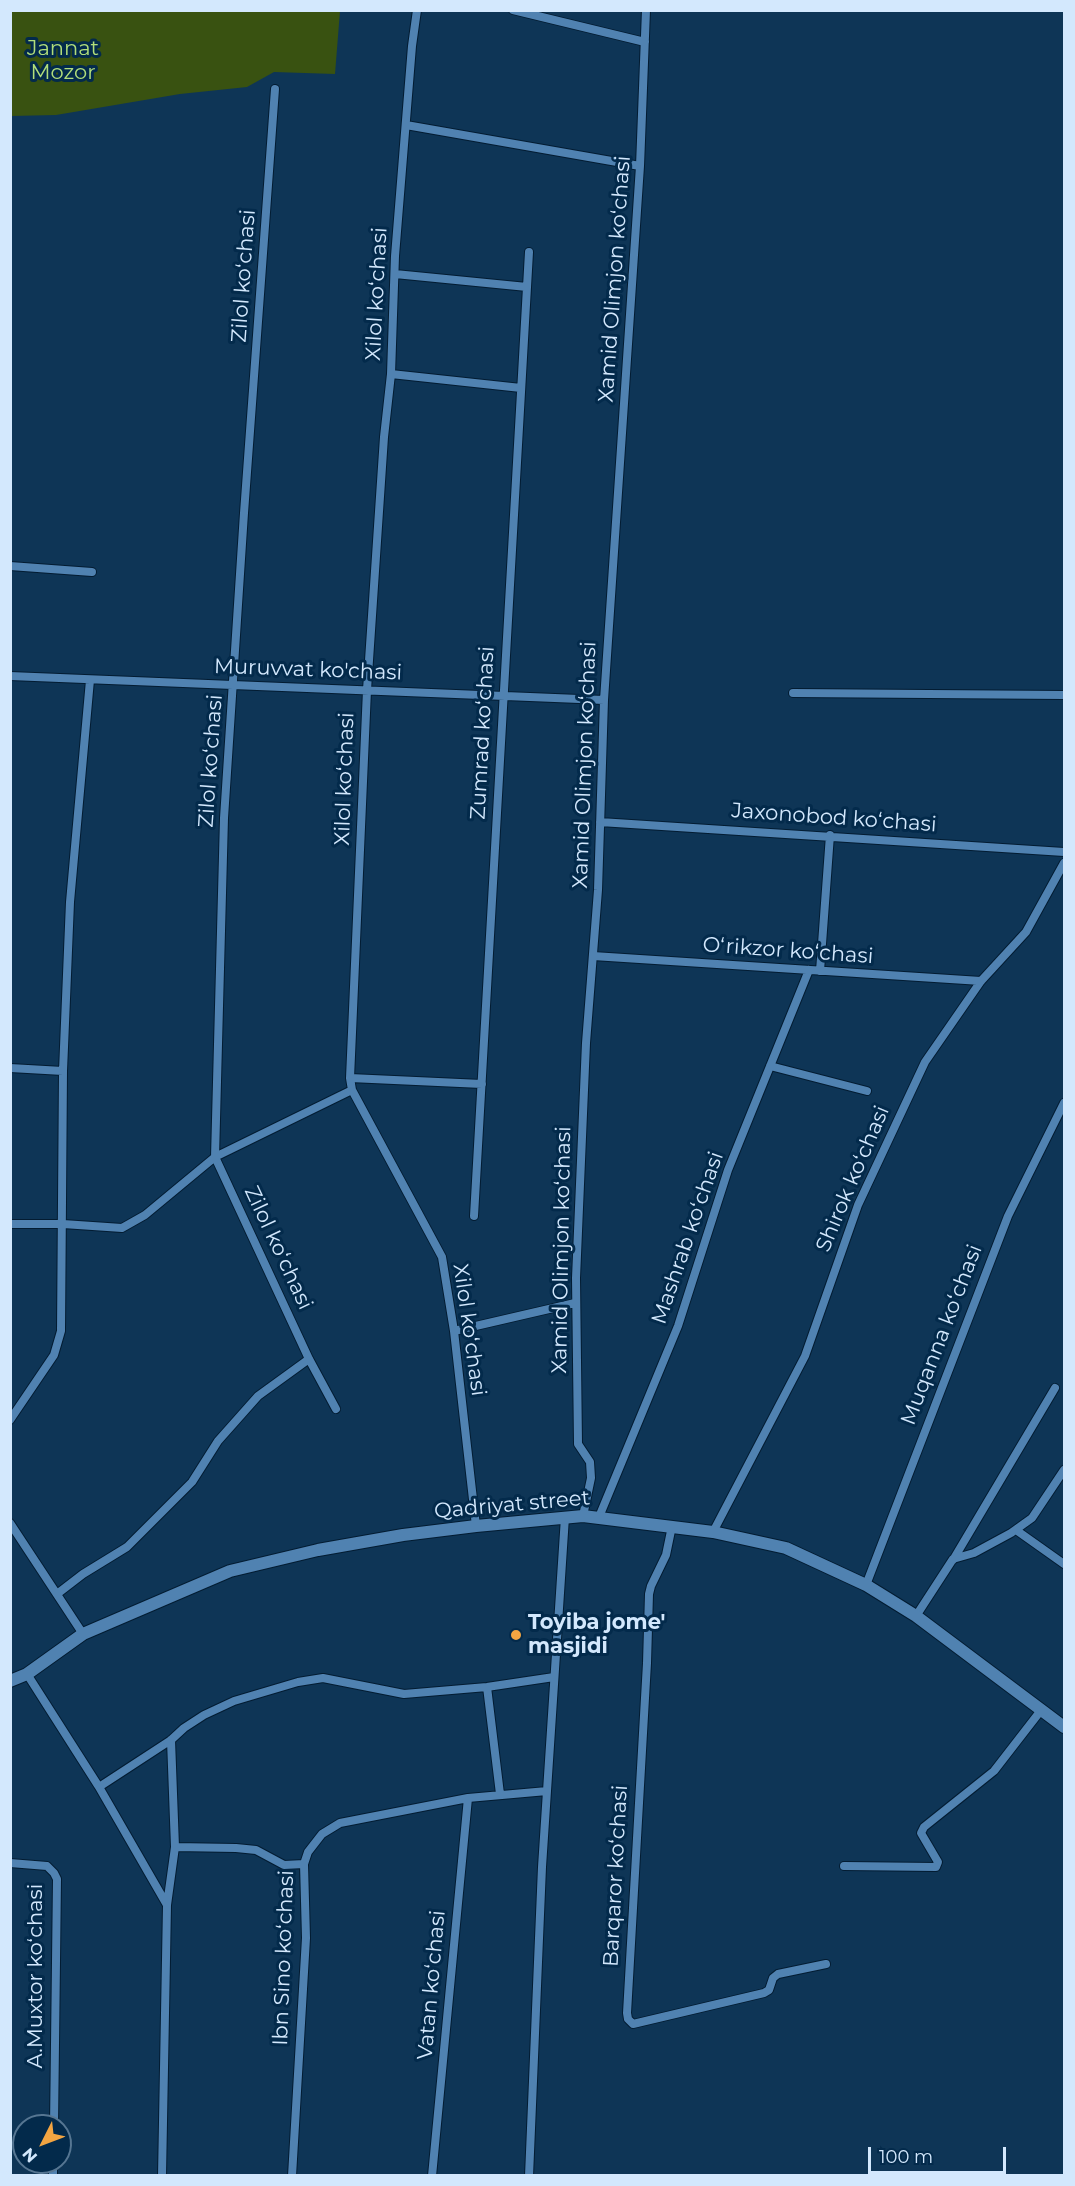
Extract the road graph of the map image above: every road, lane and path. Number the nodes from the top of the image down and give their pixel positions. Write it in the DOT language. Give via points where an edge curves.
graph roads {
  1 [pos="417,10"];
  2 [pos="513,10"];
  3 [pos="646,10"];
  4 [pos="645,42"];
  5 [pos="275,89"];
  6 [pos="406,125"];
  7 [pos="640,166"];
  8 [pos="528,252"];
  9 [pos="395,274"];
  10 [pos="527,287"];
  11 [pos="391,374"];
  12 [pos="521,388"];
  13 [pos="10,566"];
  14 [pos="92,572"];
  15 [pos="10,676"];
  16 [pos="90,680"];
  17 [pos="233,684"];
  18 [pos="367,690"];
  19 [pos="793,693"];
  20 [pos="1065,695"];
  21 [pos="504,696"];
  22 [pos="604,700"];
  23 [pos="600,822"];
  24 [pos="830,836"];
  25 [pos="1065,852"];
  26 [pos="1065,862"];
  27 [pos="593,956"];
  28 [pos="809,970"];
  29 [pos="820,970"];
  30 [pos="981,981"];
  31 [pos="770,1066"];
  32 [pos="10,1068"];
  33 [pos="63,1071"];
  34 [pos="350,1078"];
  35 [pos="482,1084"];
  36 [pos="352,1090"];
  37 [pos="867,1091"];
  38 [pos="1065,1103"];
  39 [pos="216,1157"];
  40 [pos="474,1216"];
  41 [pos="10,1224"];
  42 [pos="63,1224"];
  43 [pos="575,1302"];
  44 [pos="454,1331"];
  45 [pos="309,1359"];
  46 [pos="1055,1388"];
  47 [pos="336,1409"];
  48 [pos="10,1420"];
  49 [pos="1065,1470"];
  50 [pos="583,1516"];
  51 [pos="565,1517"];
  52 [pos="599,1517"];
  53 [pos="10,1523"];
  54 [pos="476,1526"];
  55 [pos="672,1526"];
  56 [pos="1016,1530"];
  57 [pos="713,1532"];
  58 [pos="951,1563"];
  59 [pos="1065,1564"];
  60 [pos="866,1585"];
  61 [pos="57,1594"];
  62 [pos="916,1616"];
  63 [pos="83,1634"];
  64 [pos="27,1674"];
  65 [pos="554,1677"];
  66 [pos="10,1681"];
  67 [pos="487,1687"];
  68 [pos="1042,1710"];
  69 [pos="1065,1727"];
  70 [pos="171,1740"];
  71 [pos="99,1787"];
  72 [pos="547,1791"];
  73 [pos="500,1794"];
  74 [pos="468,1798"];
  75 [pos="175,1847"];
  76 [pos="10,1863"];
  77 [pos="304,1864"];
  78 [pos="844,1866"];
  79 [pos="167,1905"];
  80 [pos="826,1964"];
  81 [pos="54,2114"];
  82 [pos="162,2175"];
  83 [pos="292,2175"];
  84 [pos="432,2175"];
  85 [pos="529,2175"];
  1 -- 6 [label="street, Xilol koʻchasi"];
  2 -- 4 [label="street"];
  3 -- 4 [label="street, Xamid Olimjon koʻchasi"];
  4 -- 7 [label="street, Xamid Olimjon koʻchasi"];
  5 -- 17 [label="street, Zilol koʻchasi"];
  6 -- 7 [label="street"];
  6 -- 9 [label="street, Xilol koʻchasi"];
  7 -- 22 [label="street, Xamid Olimjon koʻchasi"];
  8 -- 10 [label="street, Zumrad koʻchasi"];
  9 -- 10 [label="street"];
  9 -- 11 [label="street, Xilol koʻchasi"];
  10 -- 12 [label="street, Zumrad koʻchasi"];
  11 -- 12 [label="street"];
  11 -- 18 [label="street, Xilol koʻchasi"];
  12 -- 21 [label="street, Zumrad koʻchasi"];
  13 -- 14 [label="street"];
  15 -- 16 [label="street, Muruvvat ko'chasi"];
  16 -- 17 [label="street, Muruvvat ko'chasi"];
  16 -- 33 [label="street" via="70,902"];
  17 -- 18 [label="street, Muruvvat ko'chasi"];
  17 -- 39 [label="street, Zilol koʻchasi" via="224,819"];
  18 -- 21 [label="street, Muruvvat ko'chasi"];
  18 -- 34 [label="street, Xilol koʻchasi"];
  19 -- 20 [label="street"];
  21 -- 22 [label="street, Muruvvat ko'chasi"];
  21 -- 35 [label="street, Zumrad koʻchasi"];
  22 -- 23 [label="street, Xamid Olimjon koʻchasi"];
  23 -- 24 [label="street, Jaxonobod koʻchasi"];
  23 -- 27 [label="street, Xamid Olimjon koʻchasi"];
  24 -- 25 [label="street, Jaxonobod koʻchasi"];
  24 -- 29 [label="street"];
  26 -- 30 [label="street, Shirok koʻchasi" via="1026,932"];
  27 -- 28 [label="street, Oʻrikzor koʻchasi"];
  27 -- 43 [label="street, Xamid Olimjon koʻchasi"];
  28 -- 29 [label="street, Oʻrikzor koʻchasi"];
  28 -- 31 [label="street, Mashrab koʻchasi"];
  29 -- 30 [label="street, Oʻrikzor koʻchasi"];
  30 -- 57 [label="street, Shirok koʻchasi" via="925,1062 906,1101 858,1205 805,1356"];
  31 -- 37 [label="street"];
  31 -- 52 [label="street, Mashrab koʻchasi" via="728,1170 678,1326"];
  32 -- 33 [label="street"];
  33 -- 42 [label="street"];
  34 -- 35 [label="street"];
  34 -- 36 [label="street, Xilol koʻchasi"];
  35 -- 40 [label="street, Zumrad koʻchasi"];
  36 -- 39 [label="street"];
  36 -- 44 [label="street, Xilol koʻchasi" via="441,1257"];
  38 -- 60 [label="street, Muqanna koʻchasi" via="1008,1216"];
  39 -- 42 [label="street" via="145,1215 122,1228"];
  39 -- 45 [label="street, Zilol koʻchasi"];
  41 -- 42 [label="street"];
  42 -- 48 [label="street" via="62,1331 54,1355"];
  43 -- 44 [label="street"];
  43 -- 50 [label="street, Xamid Olimjon koʻchasi" via="578,1444 590,1462 591,1478"];
  44 -- 54 [label="street, Xilol koʻchasi"];
  45 -- 47 [label="street, Zilol koʻchasi"];
  45 -- 61 [label="street" via="258,1396 218,1441 192,1482 127,1547"];
  46 -- 58 [label="street"];
  49 -- 56 [label="street" via="1032,1518"];
  50 -- 51 [label="street, Qadriyat street"];
  50 -- 52 [label="street, Qadriyat street"];
  51 -- 54 [label="street, Qadriyat street"];
  51 -- 65 [label="street"];
  52 -- 55 [label="street, Qadriyat street"];
  53 -- 61 [label="street"];
  54 -- 63 [label="street, Qadriyat street" via="318,1550 230,1571"];
  55 -- 57 [label="street, Qadriyat street"];
  55 -- 80 [label="street, Barqaror koʻchasi" via="666,1555 649,1594 628,2019 633,2024 764,1993 778,1974"];
  56 -- 58 [label="street"];
  56 -- 59 [label="street"];
  57 -- 60 [label="street, Qadriyat street" via="786,1548"];
  58 -- 62 [label="street"];
  60 -- 62 [label="street, Qadriyat street"];
  61 -- 63 [label="street"];
  62 -- 68 [label="street, Qadriyat street"];
  63 -- 64 [label="street, Qadriyat street"];
  64 -- 66 [label="street, Qadriyat street"];
  64 -- 71 [label="street"];
  65 -- 67 [label="street"];
  65 -- 72 [label="street"];
  67 -- 70 [label="street" via="404,1694 323,1678 234,1701 204,1714"];
  67 -- 73 [label="street"];
  68 -- 69 [label="street, Qadriyat street"];
  68 -- 78 [label="street" via="994,1771 924,1827 921,1833 938,1862 936,1867"];
  70 -- 71 [label="street"];
  70 -- 75 [label="street"];
  71 -- 79 [label="street"];
  72 -- 73 [label="street, Ibn Sino koʻchasi"];
  72 -- 85 [label="street"];
  73 -- 74 [label="street, Ibn Sino koʻchasi"];
  74 -- 77 [label="street, Ibn Sino koʻchasi" via="340,1823 322,1834"];
  74 -- 84 [label="street, Vatan koʻchasi"];
  75 -- 77 [label="street" via="256,1850 284,1865"];
  75 -- 79 [label="street"];
  76 -- 81 [label="street, A.Muxtor koʻchasi" via="47,1866 57,1879"];
  77 -- 83 [label="street, Ibn Sino koʻchasi" via="306,1938"];
  79 -- 82 [label="street"];
}
